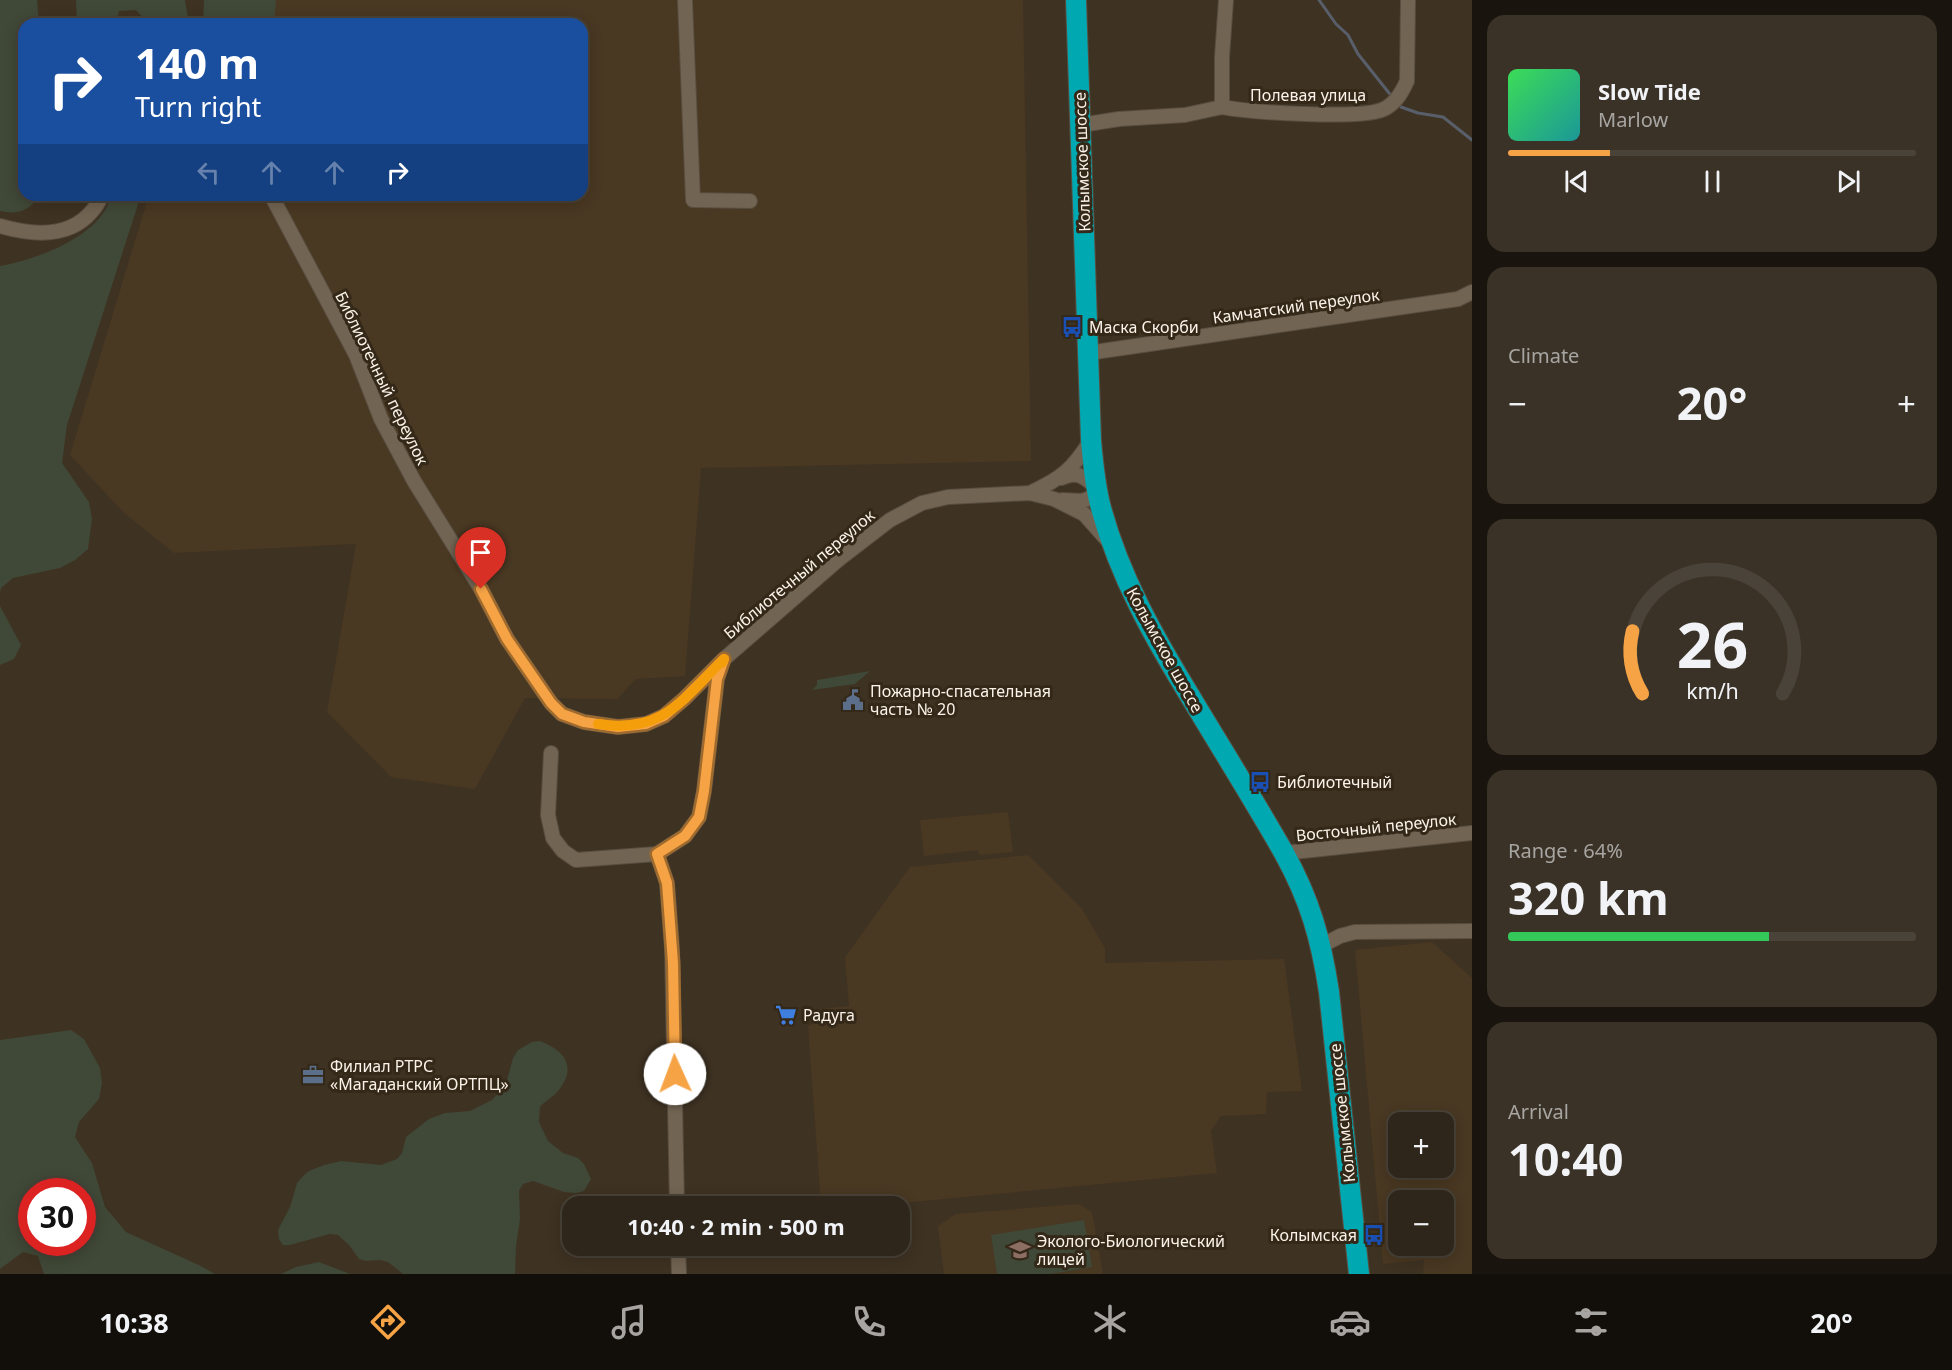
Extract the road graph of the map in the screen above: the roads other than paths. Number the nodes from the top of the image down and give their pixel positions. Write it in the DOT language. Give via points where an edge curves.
graph roads {
  1 [pos="685,0"];
  2 [pos="1076,0"];
  3 [pos="1226,0"];
  4 [pos="1408,0"];
  5 [pos="1222,107"];
  6 [pos="1081,125"];
  7 [pos="99,201"];
  8 [pos="274,201"];
  9 [pos="750,201"];
  10 [pos="0,226"];
  11 [pos="1472,292"];
  12 [pos="1088,353"];
  13 [pos="1091,440"];
  14 [pos="1055,481"];
  15 [pos="1097,491"];
  16 [pos="1030,493"];
  17 [pos="1054,499"];
  18 [pos="1113,546"];
  19 [pos="724,659"];
  20 [pos="551,753"];
  21 [pos="1472,833"];
  22 [pos="1284,853"];
  23 [pos="657,854"];
  24 [pos="1472,931"];
  25 [pos="1321,945"];
  26 [pos="677,1196"];
  27 [pos="678,1256"];
  28 [pos="679,1274"];
  29 [pos="1359,1274"];
  1 -- 9 [label="street" via="693,200"];
  2 -- 6 [label="highway, Колымское шоссе"];
  3 -- 5 [label="street"];
  4 -- 5 [label="street, Полевая улица" via="1407,81 1402,93 1383,109 1350,114"];
  5 -- 6 [label="street" via="1185,116"];
  6 -- 12 [label="highway, Колымское шоссе"];
  7 -- 10 [label="street" via="72,227 50,233"];
  8 -- 19 [label="street, Библиотечный переулок" via="356,355 381,419 414,481 507,639 551,703 562,714 584,722 618,727 646,724 678,705"];
  11 -- 12 [label="street, Камчатский переулок" via="1458,299"];
  12 -- 13 [label="highway, Колымское шоссе"];
  13 -- 14 [label="street, Библиотечный переулок" via="1078,461"];
  13 -- 15 [label="highway, Колымское шоссе"];
  14 -- 15 [label="street" via="1072,474 1085,477"];
  14 -- 16 [label="street, Библиотечный переулок"];
  15 -- 17 [label="street" via="1082,501"];
  15 -- 18 [label="highway, Колымское шоссе"];
  16 -- 17 [label="street, Библиотечный переулок"];
  16 -- 19 [label="street, Библиотечный переулок" via="948,497 907,510 838,560"];
  17 -- 18 [label="street, Библиотечный переулок" via="1084,514"];
  18 -- 22 [label="highway, Колымское шоссе" via="1156,639"];
  19 -- 23 [label="street" via="717,679 699,817 685,836"];
  20 -- 23 [label="street" via="548,815 553,838 563,851 576,860"];
  21 -- 22 [label="street, Восточный переулок"];
  22 -- 25 [label="highway, Колымское шоссе" via="1307,899"];
  23 -- 26 [label="street" via="667,883 672,948"];
  24 -- 25 [label="street" via="1355,932"];
  25 -- 29 [label="highway, Колымское шоссе"];
  27 -- 28 [label="street"];
}
